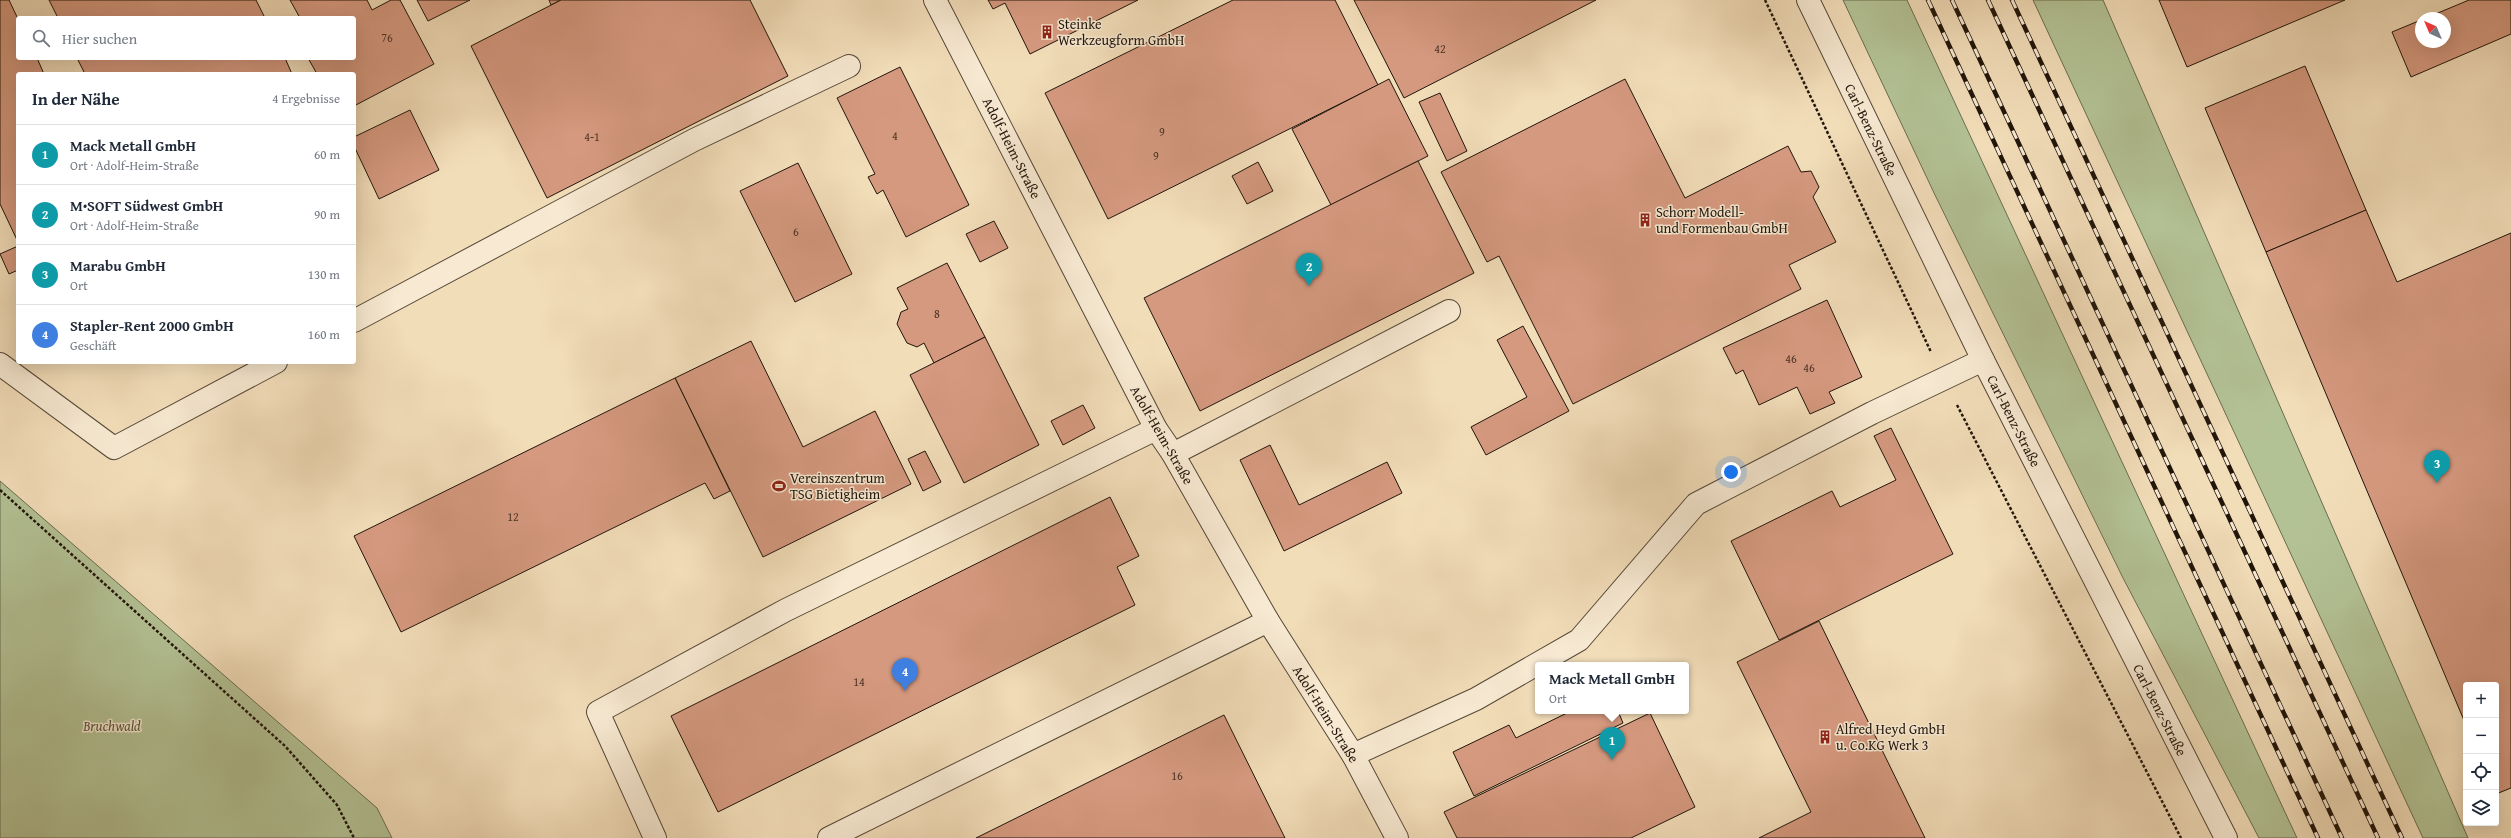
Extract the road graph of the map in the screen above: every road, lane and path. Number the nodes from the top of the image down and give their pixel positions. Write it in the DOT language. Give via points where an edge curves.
graph roads {
  1 [pos="935,0"];
  2 [pos="1765,0"];
  3 [pos="1808,0"];
  4 [pos="849,66"];
  5 [pos="1449,311"];
  6 [pos="356,320"];
  7 [pos="1983,360"];
  8 [pos="0,364"];
  9 [pos="272,364"];
  10 [pos="1944,378"];
  11 [pos="1156,429"];
  12 [pos="1173,454"];
  13 [pos="0,490"];
  14 [pos="1268,622"];
  15 [pos="1541,662"];
  16 [pos="1535,665"];
  17 [pos="1353,755"];
  18 [pos="354,838"];
  19 [pos="655,838"];
  20 [pos="829,838"];
  21 [pos="1397,838"];
  22 [pos="2181,838"];
  23 [pos="2226,838"];
  1 -- 11 [label="street, Adolf-Heim-Straße"];
  2 -- 10 [label="path"];
  3 -- 7 [label="street, Carl-Benz-Straße"];
  4 -- 6 [label="street" via="694,140"];
  5 -- 12 [label="street"];
  7 -- 10 [label="street"];
  7 -- 23 [label="street, Carl-Benz-Straße"];
  8 -- 9 [label="street" via="114,448"];
  10 -- 15 [label="street" via="1696,504 1579,640"];
  10 -- 22 [label="path"];
  11 -- 12 [label="street, Adolf-Heim-Straße"];
  11 -- 19 [label="street" via="786,610 598,712"];
  12 -- 14 [label="street, Adolf-Heim-Straße"];
  13 -- 18 [label="path" via="285,746 337,805"];
  14 -- 17 [label="street, Adolf-Heim-Straße"];
  14 -- 20 [label="street"];
  16 -- 17 [label="street" via="1476,699"];
  17 -- 21 [label="street, Adolf-Heim-Straße"];
}
